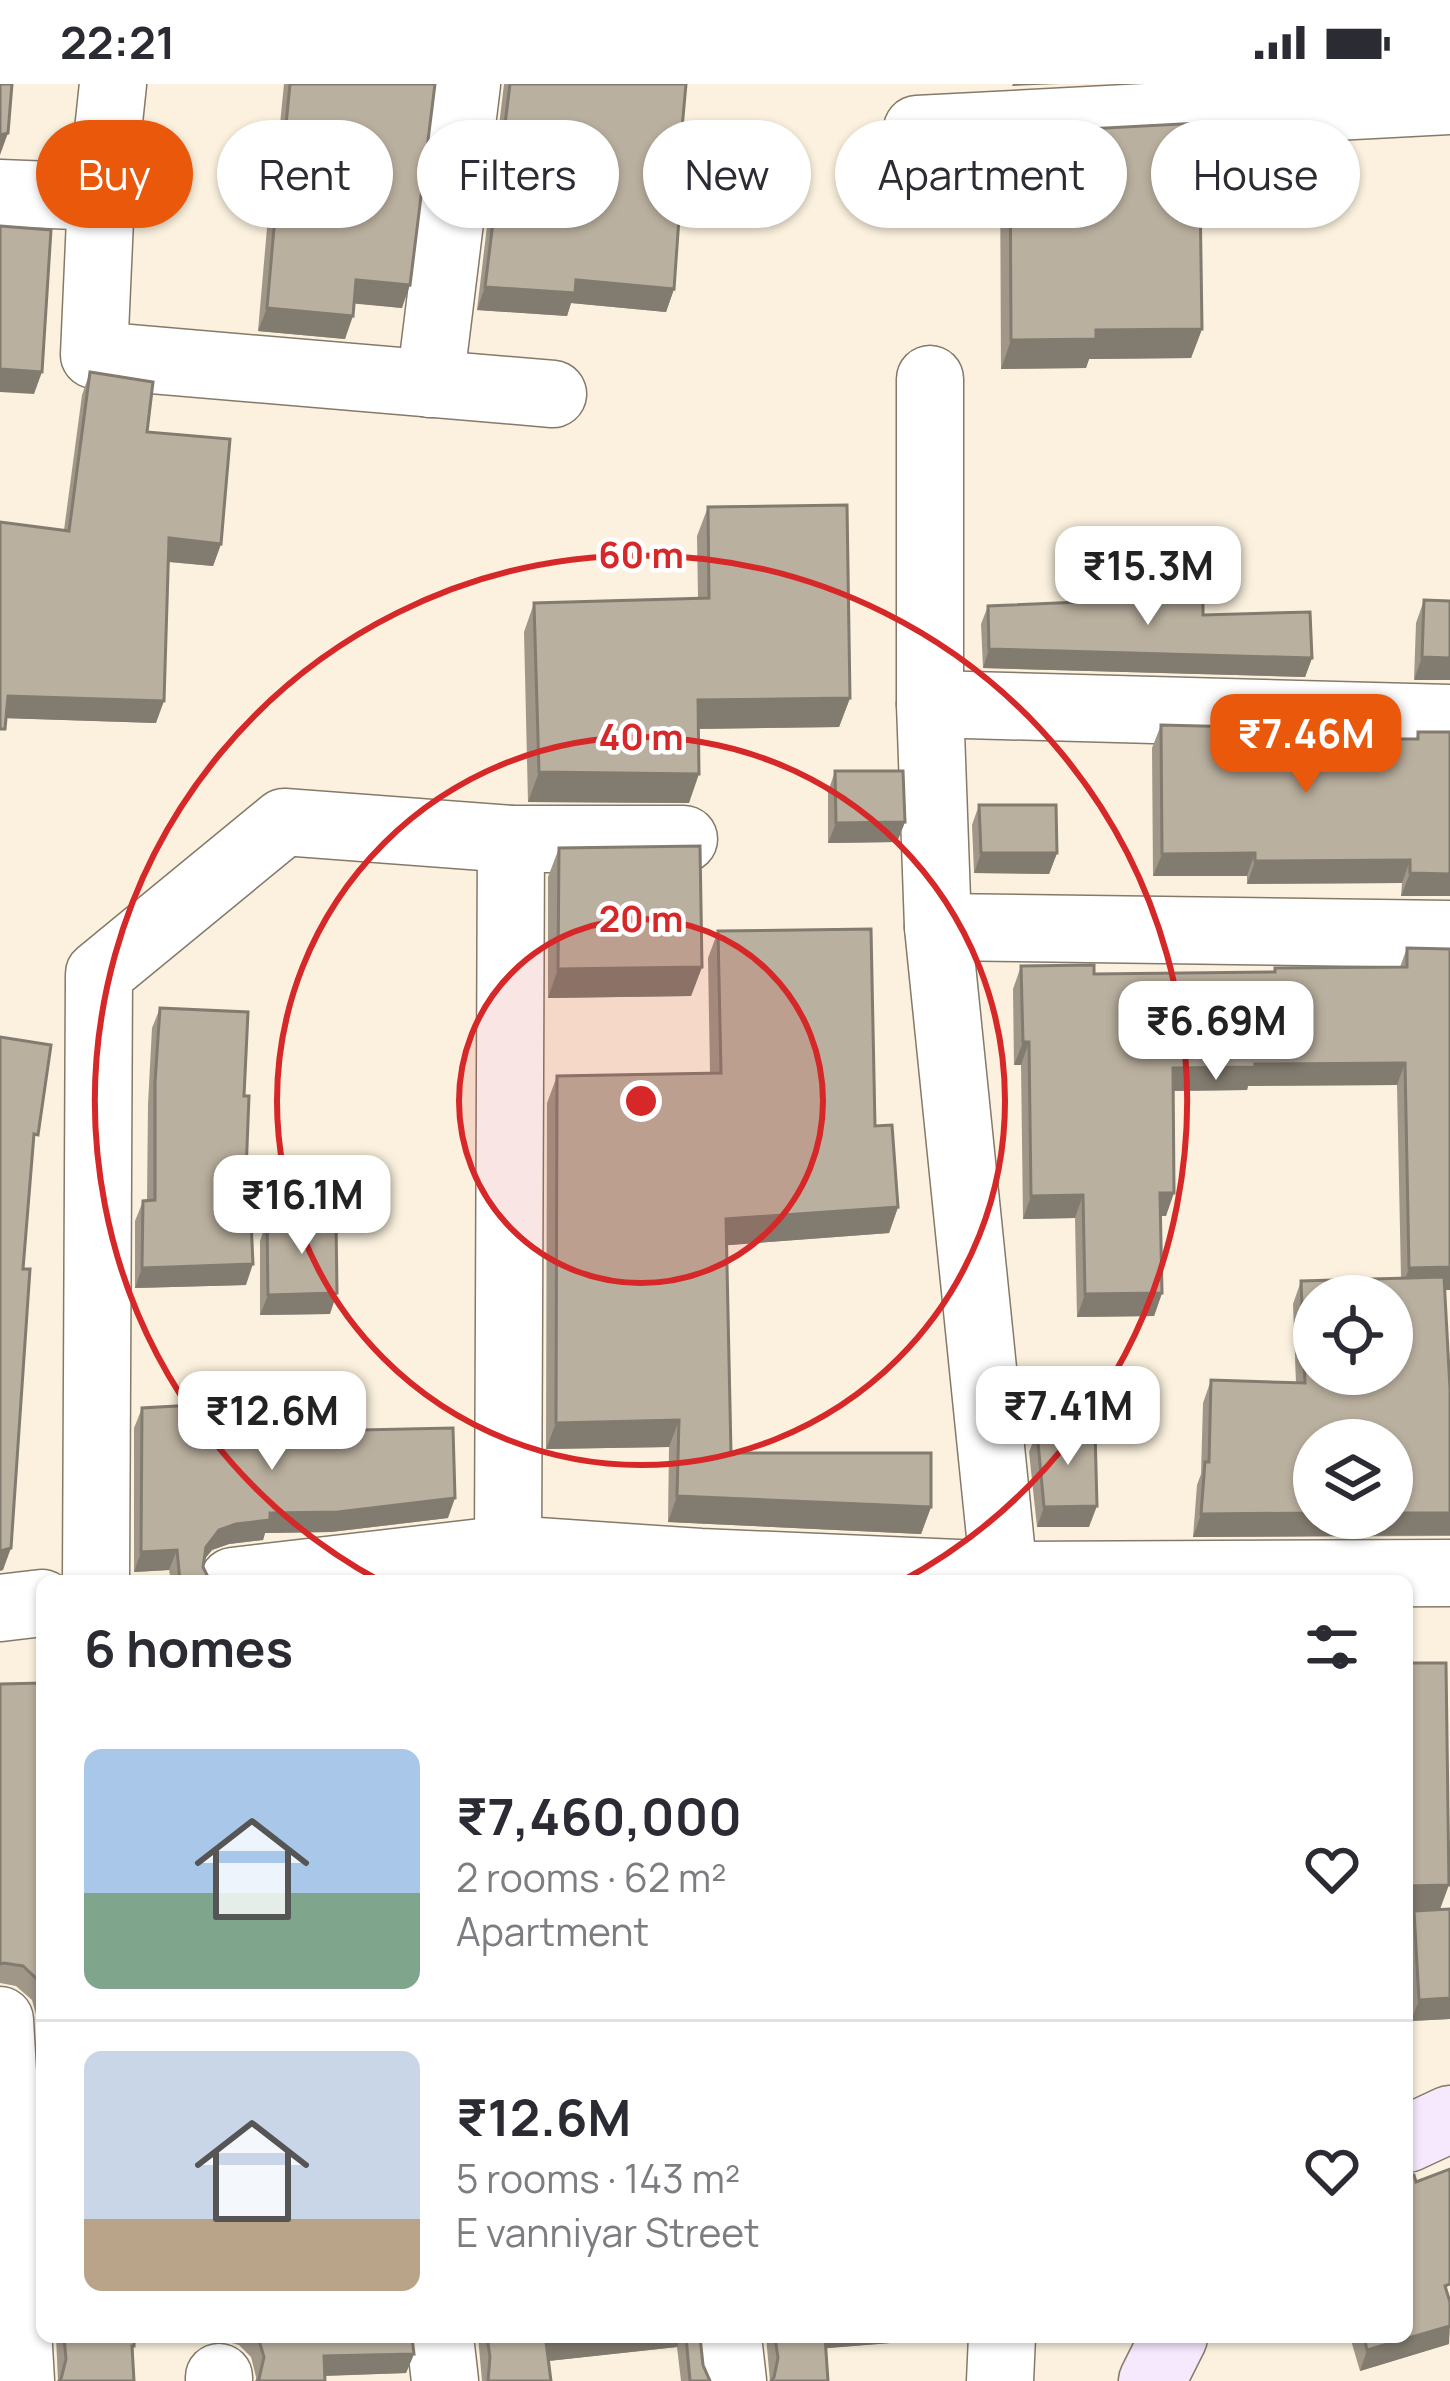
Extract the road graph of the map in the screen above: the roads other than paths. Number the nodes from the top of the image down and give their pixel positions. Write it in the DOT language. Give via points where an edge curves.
graph roads {
  1 [pos="113,84"];
  2 [pos="467,84"];
  3 [pos="1450,101"];
  4 [pos="109,120"];
  5 [pos="1088,120"];
  6 [pos="0,193"];
  7 [pos="36,194"];
  8 [pos="100,228"];
  9 [pos="930,379"];
  10 [pos="430,384"];
  11 [pos="553,394"];
  12 [pos="930,704"];
  13 [pos="1450,718"];
  14 [pos="511,839"];
  15 [pos="685,839"];
  16 [pos="938,927"];
  17 [pos="1450,934"];
  18 [pos="508,1549"];
  19 [pos="1450,1573"];
  20 [pos="96,1575"];
  21 [pos="284,1575"];
  22 [pos="1004,1575"];
  23 [pos="36,1604"];
  24 [pos="0,1608"];
  25 [pos="0,2020"];
  26 [pos="1450,2119"];
  27 [pos="1413,2137"];
  28 [pos="441,2343"];
  29 [pos="729,2343"];
  30 [pos="1002,2343"];
  31 [pos="21,2381"];
  32 [pos="445,2381"];
  33 [pos="733,2381"];
  34 [pos="1000,2381"];
  1 -- 4 [label="street"];
  2 -- 10 [label="street"];
  3 -- 5 [label="street"];
  6 -- 7 [label="street"];
  8 -- 10 [label="street" via="94,355"];
  9 -- 12 [label="street"];
  10 -- 11 [label="street"];
  12 -- 13 [label="street"];
  12 -- 16 [label="street"];
  14 -- 15 [label="street"];
  14 -- 18 [label="street"];
  14 -- 20 [label="street" via="284,822 99,974"];
  16 -- 17 [label="street"];
  16 -- 22 [label="street"];
  18 -- 21 [label="street"];
  18 -- 22 [label="street"];
  19 -- 22 [label="street"];
  23 -- 24 [label="street"];
  25 -- 31 [label="street"];
  26 -- 27 [label="main road"];
  28 -- 32 [label="street"];
  29 -- 33 [label="street"];
  30 -- 34 [label="street"];
}
